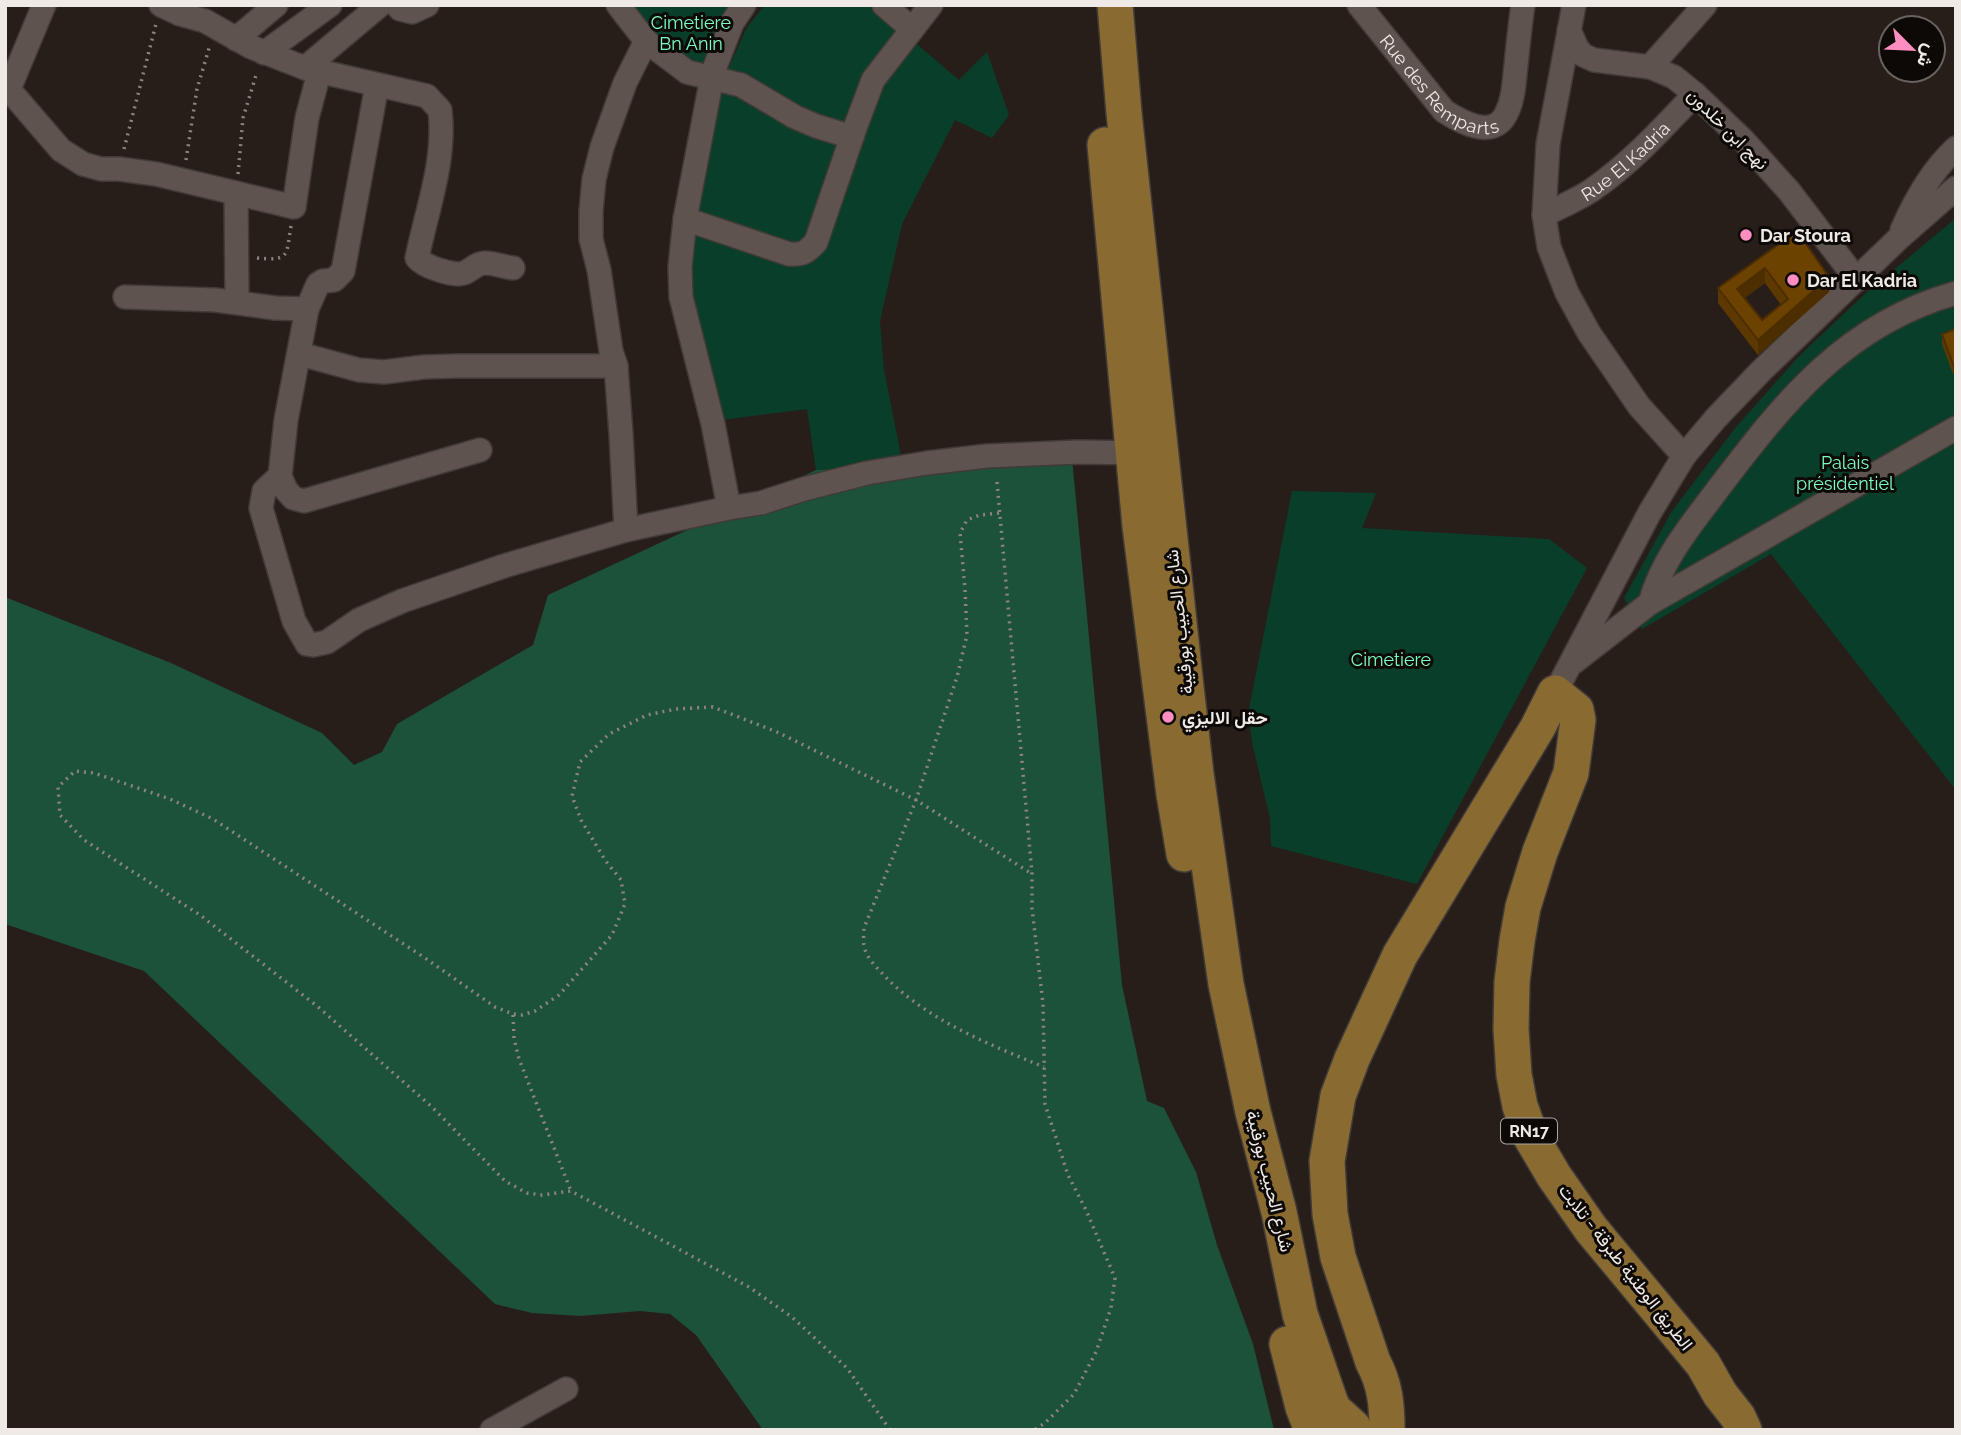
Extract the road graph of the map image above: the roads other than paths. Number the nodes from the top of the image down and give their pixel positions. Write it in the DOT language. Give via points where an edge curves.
graph roads {
  1 [pos="44,5"];
  2 [pos="161,5"];
  3 [pos="276,5"];
  4 [pos="330,5"];
  5 [pos="380,5"];
  6 [pos="397,5"];
  7 [pos="427,5"];
  8 [pos="618,5"];
  9 [pos="744,5"];
  10 [pos="884,5"];
  11 [pos="931,5"];
  12 [pos="1092,5"];
  13 [pos="1115,5"];
  14 [pos="1359,5"];
  15 [pos="1522,5"];
  16 [pos="1574,5"];
  17 [pos="1705,5"];
  18 [pos="214,17"];
  19 [pos="912,29"];
  20 [pos="1569,30"];
  21 [pos="236,38"];
  22 [pos="646,41"];
  23 [pos="264,52"];
  24 [pos="1650,67"];
  25 [pos="312,71"];
  26 [pos="712,78"];
  27 [pos="377,85"];
  28 [pos="7,87"];
  29 [pos="1695,94"];
  30 [pos="852,137"];
  31 [pos="1956,148"];
  32 [pos="1956,188"];
  33 [pos="236,193"];
  34 [pos="1544,215"];
  35 [pos="685,219"];
  36 [pos="1899,238"];
  37 [pos="513,268"];
  38 [pos="1857,280"];
  39 [pos="1956,293"];
  40 [pos="125,297"];
  41 [pos="237,302"];
  42 [pos="307,309"];
  43 [pos="300,354"];
  44 [pos="616,366"];
  45 [pos="1956,428"];
  46 [pos="480,450"];
  47 [pos="1147,453"];
  48 [pos="1684,456"];
  49 [pos="280,476"];
  50 [pos="729,508"];
  51 [pos="626,530"];
  52 [pos="1650,603"];
  53 [pos="1562,680"];
  54 [pos="1538,727"];
  55 [pos="1570,773"];
  56 [pos="566,1389"];
  57 [pos="1363,1429"];
  58 [pos="492,1430"];
  59 [pos="1312,1430"];
  60 [pos="1744,1430"];
  1 -- 28 [label="street"];
  2 -- 18 [label="street" via="180,14"];
  3 -- 21 [label="street"];
  4 -- 23 [label="street"];
  5 -- 25 [label="street"];
  6 -- 7 [label="street" via="412,12"];
  8 -- 22 [label="street"];
  9 -- 26 [label="street" via="732,23"];
  10 -- 19 [label="street"];
  11 -- 19 [label="street"];
  12 -- 47 [label="main road, شارع الحبيب بورقيبة"];
  13 -- 47 [label="main road, شارع الحبيب بورقيبة"];
  14 -- 15 [label="street, Rue des Remparts" via="1444,111 1485,128 1505,116 1512,96"];
  16 -- 20 [label="street"];
  17 -- 24 [label="street"];
  18 -- 21 [label="street"];
  19 -- 30 [label="street" via="873,80"];
  20 -- 24 [label="street, نهج ابن خلدون" via="1583,55"];
  20 -- 34 [label="street" via="1548,144"];
  21 -- 23 [label="street"];
  22 -- 26 [label="street" via="687,72"];
  22 -- 44 [label="street" via="613,114 594,179 591,239"];
  23 -- 25 [label="street"];
  24 -- 29 [label="street, نهج ابن خلدون" via="1674,77"];
  25 -- 27 [label="street"];
  25 -- 33 [label="street" via="294,206"];
  26 -- 30 [label="street" via="741,85 795,117"];
  26 -- 35 [label="street"];
  27 -- 37 [label="street" via="427,96 440,110 441,145 419,261 456,274 485,263"];
  27 -- 42 [label="street" via="343,271 334,280 318,284"];
  28 -- 33 [label="street" via="61,150 83,164 156,174"];
  29 -- 34 [label="street, Rue El Kadria" via="1609,176"];
  29 -- 38 [label="street, نهج ابن خلدون" via="1789,191"];
  30 -- 35 [label="street" via="816,242 800,255"];
  31 -- 36 [label="street" via="1922,190"];
  32 -- 36 [label="street"];
  33 -- 41 [label="street"];
  34 -- 48 [label="street" via="1549,247 1589,333 1639,406"];
  35 -- 50 [label="street" via="681,297"];
  36 -- 38 [label="street"];
  38 -- 48 [label="street" via="1743,390"];
  39 -- 52 [label="street" via="1895,316 1854,341 1786,402 1684,534 1665,563"];
  40 -- 41 [label="street"];
  41 -- 42 [label="street"];
  42 -- 43 [label="street"];
  43 -- 44 [label="street" via="384,372 456,366"];
  43 -- 49 [label="street"];
  44 -- 51 [label="street"];
  45 -- 52 [label="street"];
  46 -- 49 [label="street" via="304,501 293,498"];
  47 -- 50 [label="street" via="1078,452 927,463 867,473"];
  47 -- 57 [label="main road, شارع الحبيب بورقيبة" via="1226,984 1253,1112 1300,1314 1329,1401"];
  47 -- 59 [label="main road, شارع الحبيب بورقيبة" via="1140,526 1174,794 1209,998 1262,1217 1283,1330"];
  48 -- 53 [label="street"];
  49 -- 51 [label="street" via="264,491 261,508 294,621 307,644 313,645 327,642 359,620 402,601"];
  50 -- 51 [label="street"];
  52 -- 53 [label="street"];
  53 -- 54 [label="main road"];
  53 -- 55 [label="main road, الطريق الوطنية طبرقة - تلابت / RN17" via="1578,720"];
  54 -- 55 [label="main road" via="1558,746"];
  54 -- 57 [label="main road" via="1400,955 1338,1096 1327,1161 1330,1214 1338,1256 1373,1362 1362,1402"];
  55 -- 60 [label="main road, الطريق الوطنية طبرقة - تلابت / RN17" via="1540,852 1517,941 1511,1029 1520,1105 1531,1137 1561,1186 1703,1364"];
  56 -- 58 [label="street"];
}
